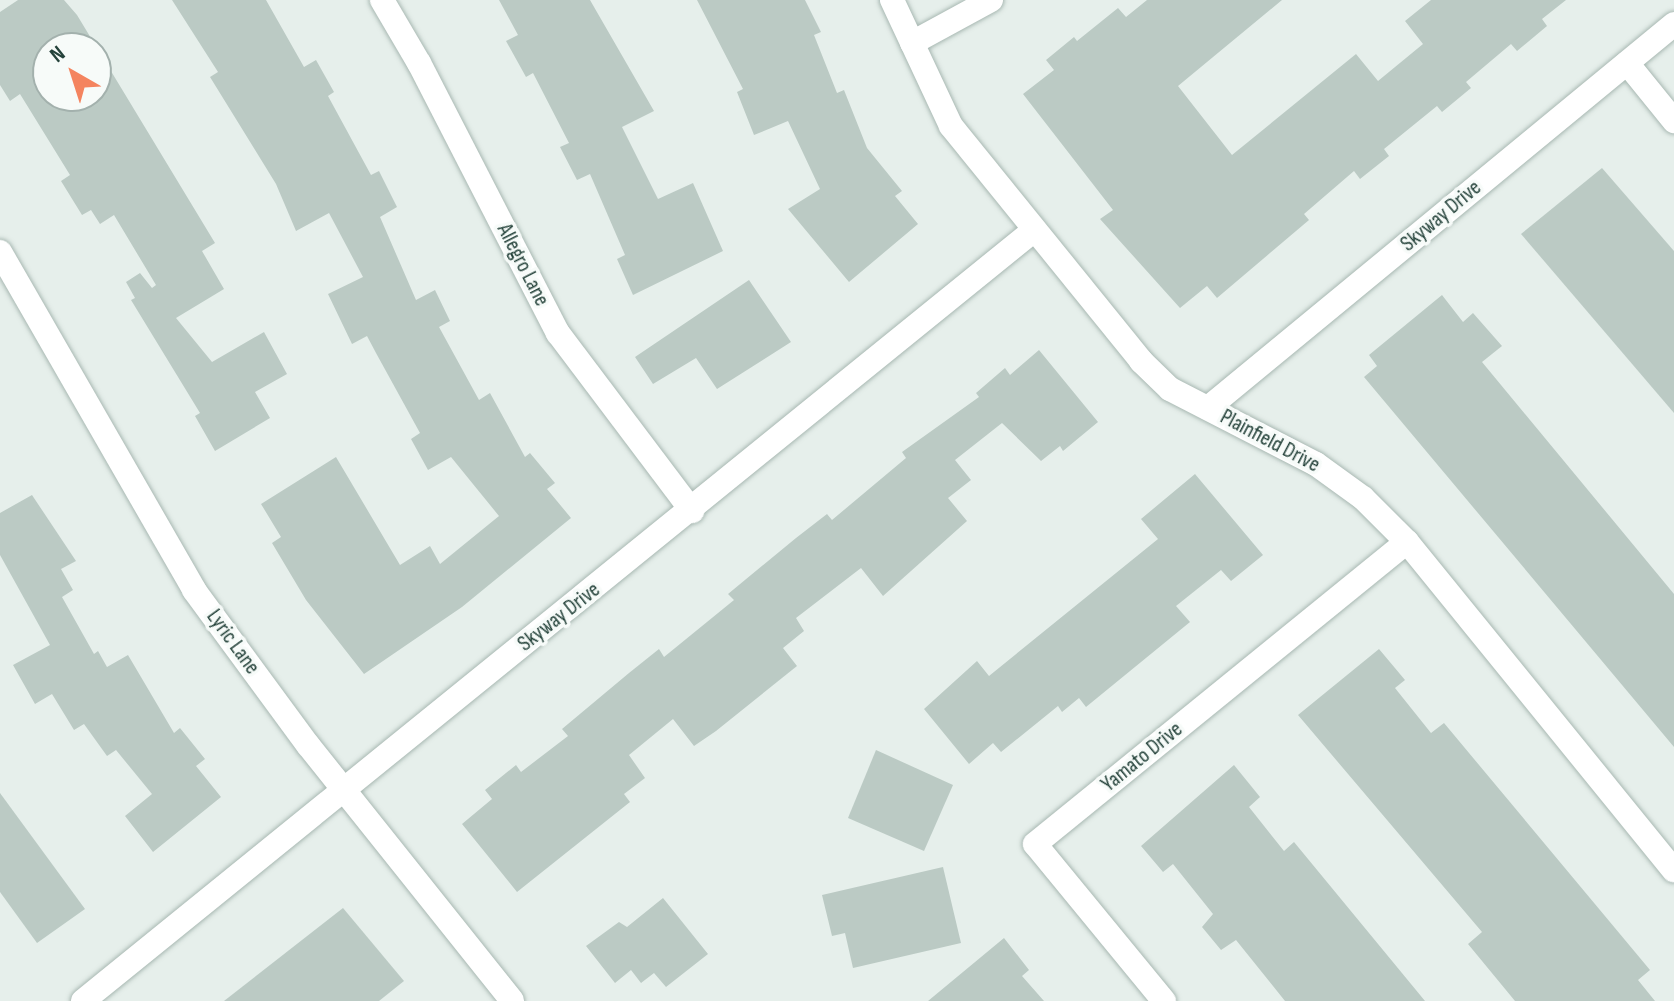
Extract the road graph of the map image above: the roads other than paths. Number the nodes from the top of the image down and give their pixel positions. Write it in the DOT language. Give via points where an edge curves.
graph roads {
  1 [pos="382,0"];
  2 [pos="892,0"];
  3 [pos="991,0"];
  4 [pos="1674,24"];
  5 [pos="912,43"];
  6 [pos="1627,63"];
  7 [pos="1674,121"];
  8 [pos="1033,231"];
  9 [pos="0,252"];
  10 [pos="1208,408"];
  11 [pos="692,511"];
  12 [pos="1407,542"];
  13 [pos="343,789"];
  14 [pos="1674,870"];
  15 [pos="83,1001"];
  16 [pos="512,1001"];
  17 [pos="1164,1001"];
  1 -- 11 [label="street, Allegro Lane" via="558,333"];
  2 -- 5 [label="street, Plainfield Drive"];
  3 -- 5 [label="street"];
  4 -- 6 [label="street, Skyway Drive"];
  5 -- 8 [label="street, Plainfield Drive" via="951,126"];
  6 -- 7 [label="street"];
  6 -- 10 [label="street, Skyway Drive"];
  8 -- 10 [label="street, Plainfield Drive" via="1141,361 1170,389"];
  8 -- 11 [label="street, Skyway Drive"];
  9 -- 13 [label="street, Lyric Lane" via="194,590"];
  10 -- 12 [label="street, Plainfield Drive" via="1316,464 1363,498"];
  11 -- 13 [label="street, Skyway Drive"];
  12 -- 14 [label="street, Plainfield Drive"];
  12 -- 17 [label="street, Yamato Drive" via="1035,844"];
  13 -- 15 [label="street, Skyway Drive"];
  13 -- 16 [label="street, Lyric Lane"];
}
